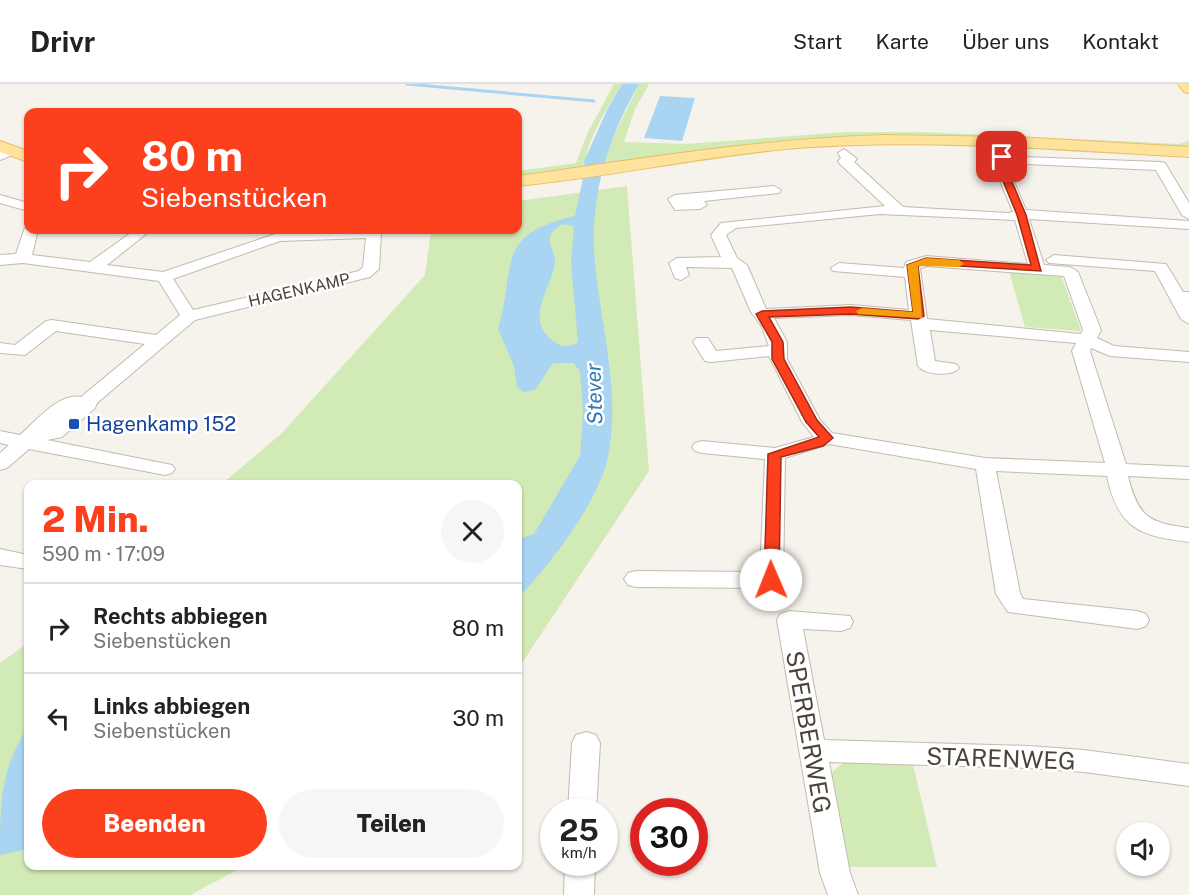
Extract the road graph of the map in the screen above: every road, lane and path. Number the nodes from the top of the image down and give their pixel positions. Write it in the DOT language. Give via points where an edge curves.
graph roads {
  1 [pos="1185,84"];
  2 [pos="1189,89"];
  3 [pos="1189,152"];
  4 [pos="844,153"];
  5 [pos="522,180"];
  6 [pos="694,198"];
  7 [pos="0,199"];
  8 [pos="24,206"];
  9 [pos="898,210"];
  10 [pos="1021,215"];
  11 [pos="1189,215"];
  12 [pos="786,219"];
  13 [pos="1189,225"];
  14 [pos="30,234"];
  15 [pos="139,234"];
  16 [pos="350,234"];
  17 [pos="374,234"];
  18 [pos="23,258"];
  19 [pos="0,260"];
  20 [pos="731,261"];
  21 [pos="1036,264"];
  22 [pos="94,267"];
  23 [pos="839,268"];
  24 [pos="913,273"];
  25 [pos="681,276"];
  26 [pos="164,277"];
  27 [pos="1183,297"];
  28 [pos="762,314"];
  29 [pos="189,316"];
  30 [pos="1189,319"];
  31 [pos="919,320"];
  32 [pos="1088,340"];
  33 [pos="162,341"];
  34 [pos="702,342"];
  35 [pos="0,348"];
  36 [pos="778,350"];
  37 [pos="1189,357"];
  38 [pos="950,368"];
  39 [pos="0,437"];
  40 [pos="826,438"];
  41 [pos="29,440"];
  42 [pos="702,447"];
  43 [pos="774,454"];
  44 [pos="0,464"];
  45 [pos="985,464"];
  46 [pos="1118,468"];
  47 [pos="165,470"];
  48 [pos="1189,473"];
  49 [pos="1189,535"];
  50 [pos="0,557"];
  51 [pos="24,562"];
  52 [pos="636,579"];
  53 [pos="1137,620"];
  54 [pos="841,622"];
  55 [pos="586,743"];
  56 [pos="813,751"];
  57 [pos="1189,775"];
  58 [pos="583,798"];
  59 [pos="580,876"];
  60 [pos="579,895"];
  61 [pos="843,895"];
  1 -- 2 [label="main road"];
  3 -- 5 [label="main road" via="884,139 762,146"];
  4 -- 9 [label="street" via="850,159 845,161"];
  6 -- 12 [label="street" via="768,190"];
  7 -- 8 [label="street"];
  9 -- 10 [label="street"];
  9 -- 12 [label="street"];
  10 -- 11 [label="street" via="999,158 1160,166"];
  10 -- 13 [label="street"];
  10 -- 21 [label="street"];
  12 -- 20 [label="street" via="721,229 718,235"];
  14 -- 18 [label="street"];
  15 -- 22 [label="street"];
  16 -- 26 [label="street, HAGENKAMP" via="278,237"];
  17 -- 29 [label="street, HAGENKAMP" via="371,269 364,274"];
  18 -- 19 [label="street, HAGENKAMP"];
  18 -- 22 [label="street, HAGENKAMP"];
  20 -- 25 [label="street" via="677,263"];
  20 -- 28 [label="street" via="739,265"];
  21 -- 24 [label="street" via="926,261 912,265"];
  21 -- 27 [label="street" via="1160,267"];
  21 -- 32 [label="street" via="1070,272 1092,330"];
  22 -- 26 [label="street, HAGENKAMP"];
  23 -- 24 [label="street"];
  24 -- 31 [label="street"];
  26 -- 29 [label="street"];
  27 -- 30 [label="street"];
  28 -- 31 [label="street" via="851,310"];
  28 -- 36 [label="street"];
  29 -- 33 [label="street, HAGENKAMP"];
  31 -- 32 [label="street"];
  31 -- 38 [label="street" via="927,366"];
  32 -- 37 [label="street" via="1110,351"];
  32 -- 46 [label="street" via="1081,351"];
  33 -- 35 [label="street" via="52,325 19,351"];
  33 -- 41 [label="street, HAGENKAMP" via="85,403 75,401 63,407 36,429"];
  34 -- 36 [label="street" via="711,357"];
  36 -- 40 [label="street" via="778,359 812,422"];
  39 -- 41 [label="street"];
  40 -- 43 [label="street"];
  40 -- 45 [label="street"];
  41 -- 44 [label="street, HAGENKAMP"];
  41 -- 47 [label="street"];
  42 -- 43 [label="street"];
  43 -- 52 [label="street" via="771,580"];
  45 -- 46 [label="street"];
  45 -- 53 [label="street" via="1008,594 1016,606"];
  46 -- 48 [label="street"];
  46 -- 49 [label="street" via="1117,476 1132,516 1140,524 1154,531"];
  50 -- 51 [label="street"];
  54 -- 56 [label="street, SPERBERWEG" via="789,620"];
  55 -- 58 [label="street"];
  56 -- 57 [label="street, STARENWEG" via="1084,760"];
  56 -- 61 [label="street, SPERBERWEG" via="835,873"];
  59 -- 60 [label="street"];
}
